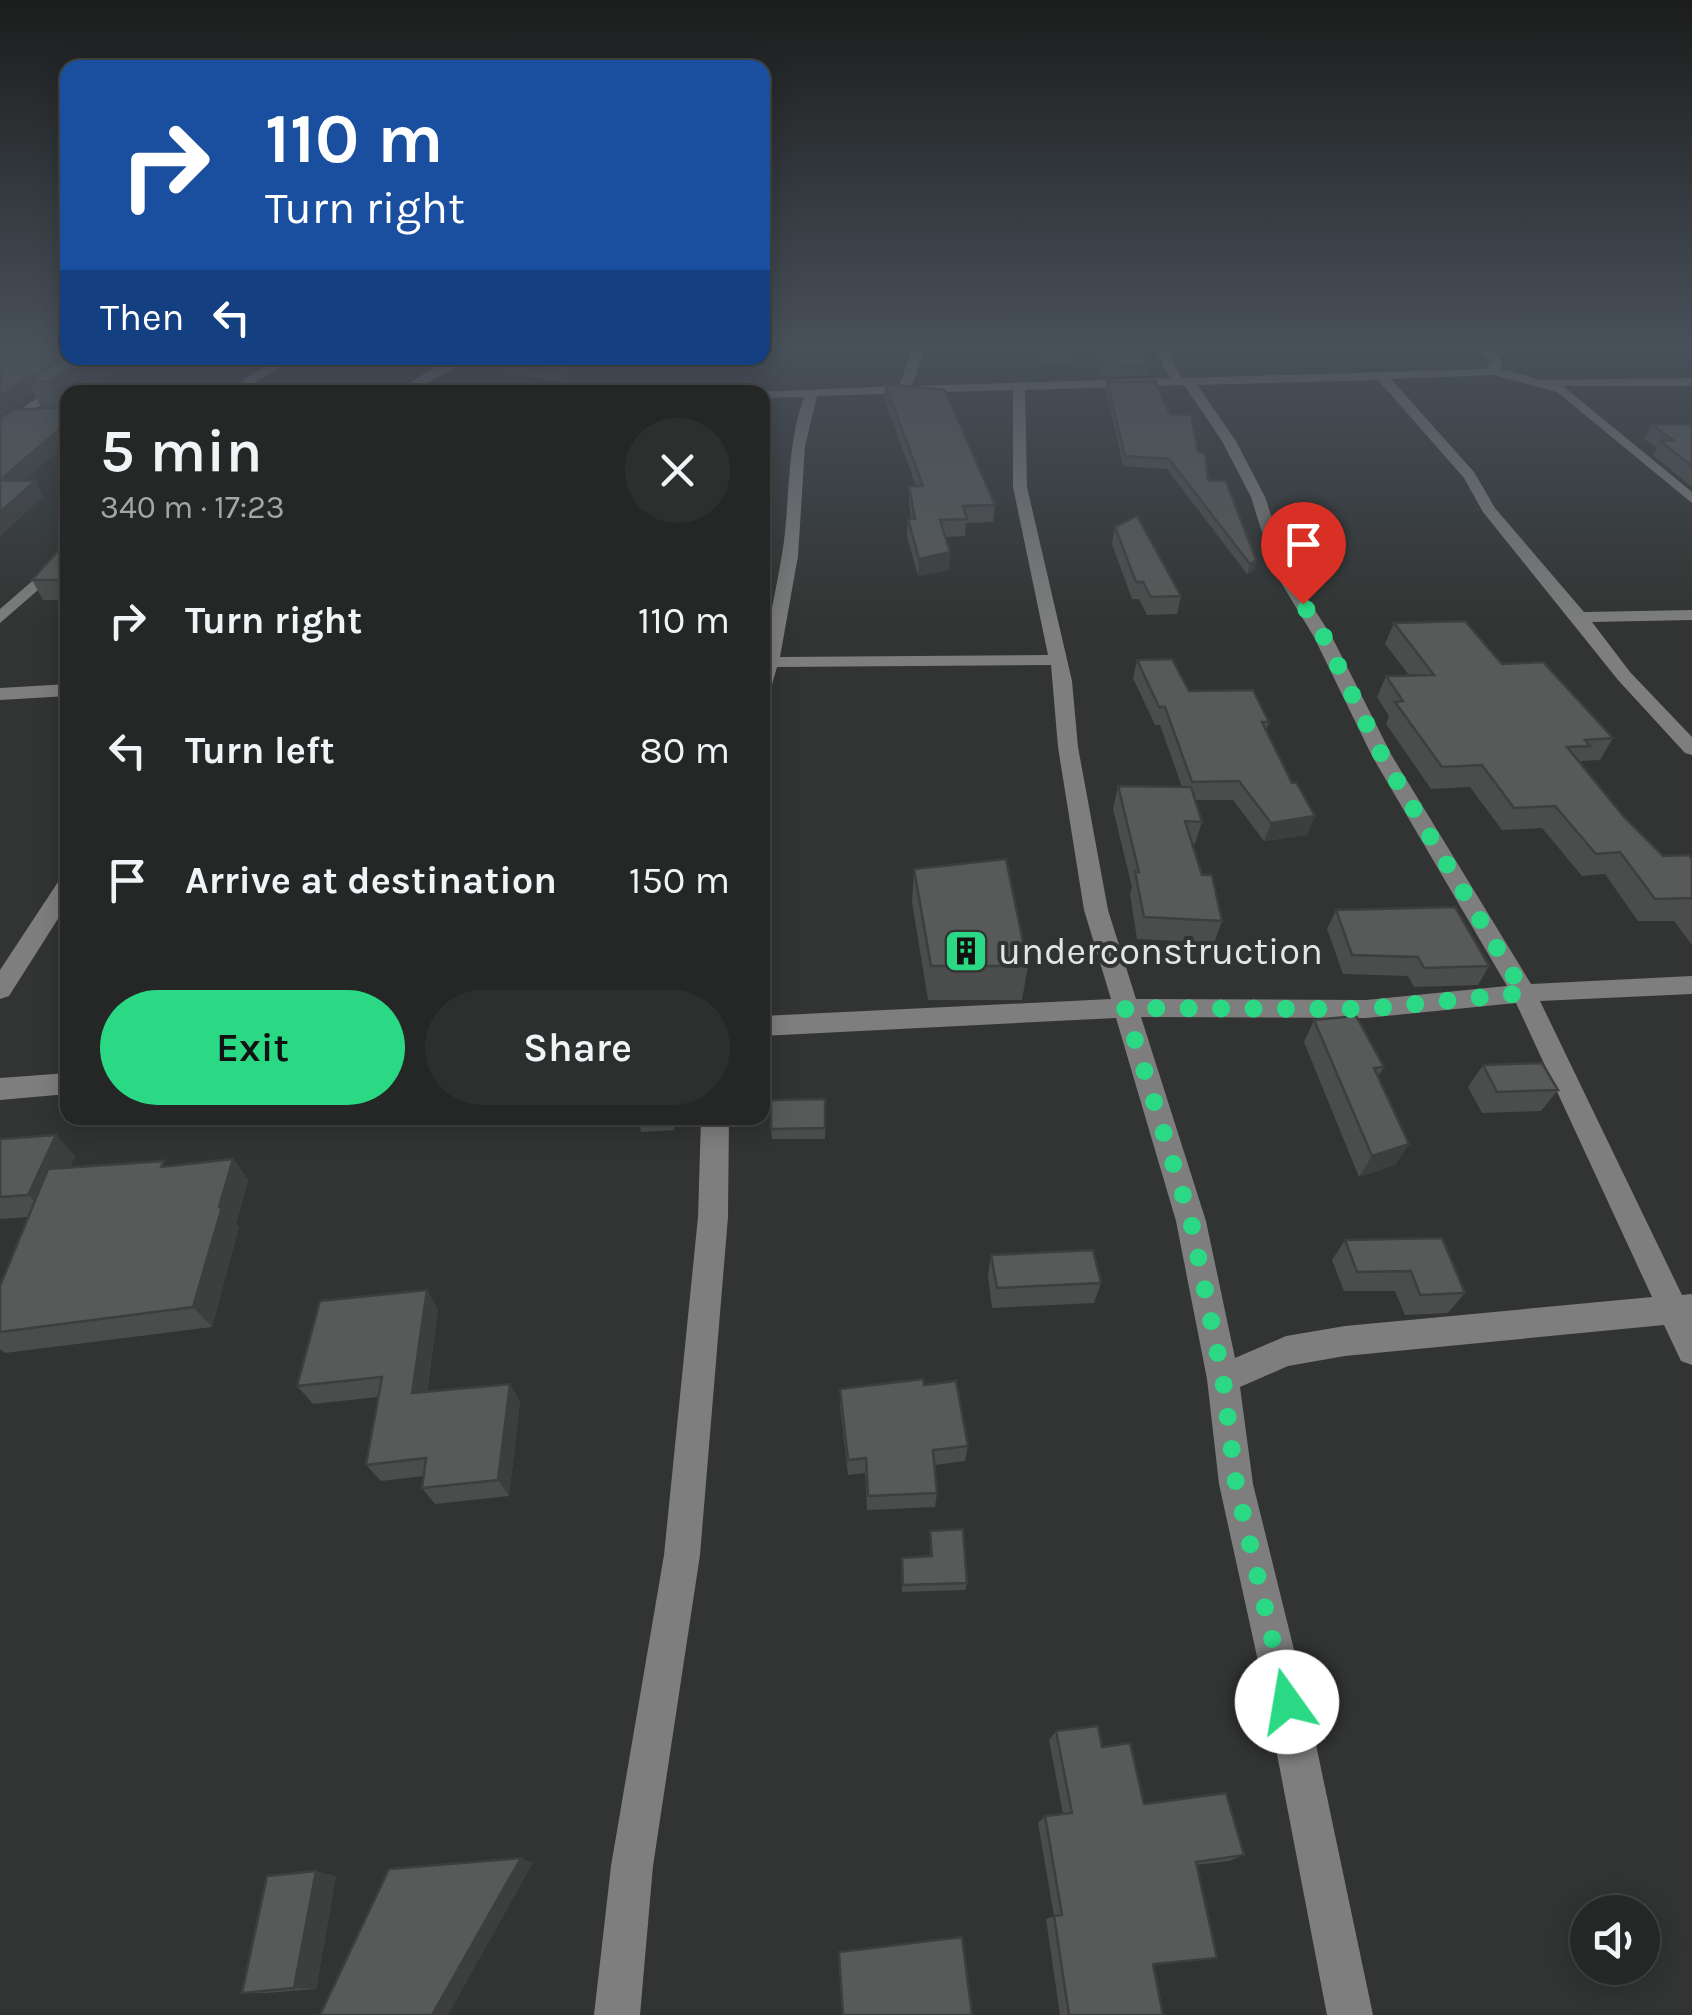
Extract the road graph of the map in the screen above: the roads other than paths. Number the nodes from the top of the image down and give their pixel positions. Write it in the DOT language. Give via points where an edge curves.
graph roads {
  1 [pos="798,439"];
  2 [pos="1020,439"];
  3 [pos="1227,439"];
  4 [pos="1437,439"];
  5 [pos="1621,439"];
  6 [pos="1692,499"];
  7 [pos="60,562"];
  8 [pos="1692,615"];
  9 [pos="1580,617"];
  10 [pos="0,618"];
  11 [pos="1058,660"];
  12 [pos="770,662"];
  13 [pos="60,690"];
  14 [pos="0,694"];
  15 [pos="1692,750"];
  16 [pos="60,896"];
  17 [pos="1692,984"];
  18 [pos="0,990"];
  19 [pos="1524,993"];
  20 [pos="1125,1008"];
  21 [pos="770,1026"];
  22 [pos="60,1084"];
  23 [pos="0,1090"];
  24 [pos="715,1125"];
  25 [pos="1683,1309"];
  26 [pos="1692,1350"];
  27 [pos="1223,1379"];
  28 [pos="617,2015"];
  29 [pos="1350,2015"];
  1 -- 12 [label="street" via="785,596"];
  2 -- 11 [label="street" via="1020,487"];
  3 -- 19 [label="street" via="1258,497 1282,571 1324,637 1382,756"];
  4 -- 9 [label="street"];
  5 -- 6 [label="street"];
  7 -- 10 [label="street"];
  8 -- 9 [label="street"];
  9 -- 15 [label="street"];
  11 -- 12 [label="street"];
  11 -- 20 [label="street" via="1094,896"];
  13 -- 14 [label="street"];
  16 -- 18 [label="street"];
  17 -- 19 [label="street"];
  19 -- 20 [label="street" via="1366,1009"];
  19 -- 25 [label="street"];
  20 -- 21 [label="street"];
  20 -- 27 [label="street" via="1191,1221"];
  22 -- 23 [label="street"];
  24 -- 28 [label="street" via="713,1216 682,1555 632,1866"];
  25 -- 26 [label="street"];
  25 -- 27 [label="street" via="1286,1350"];
  27 -- 29 [label="street" via="1236,1484"];
}
